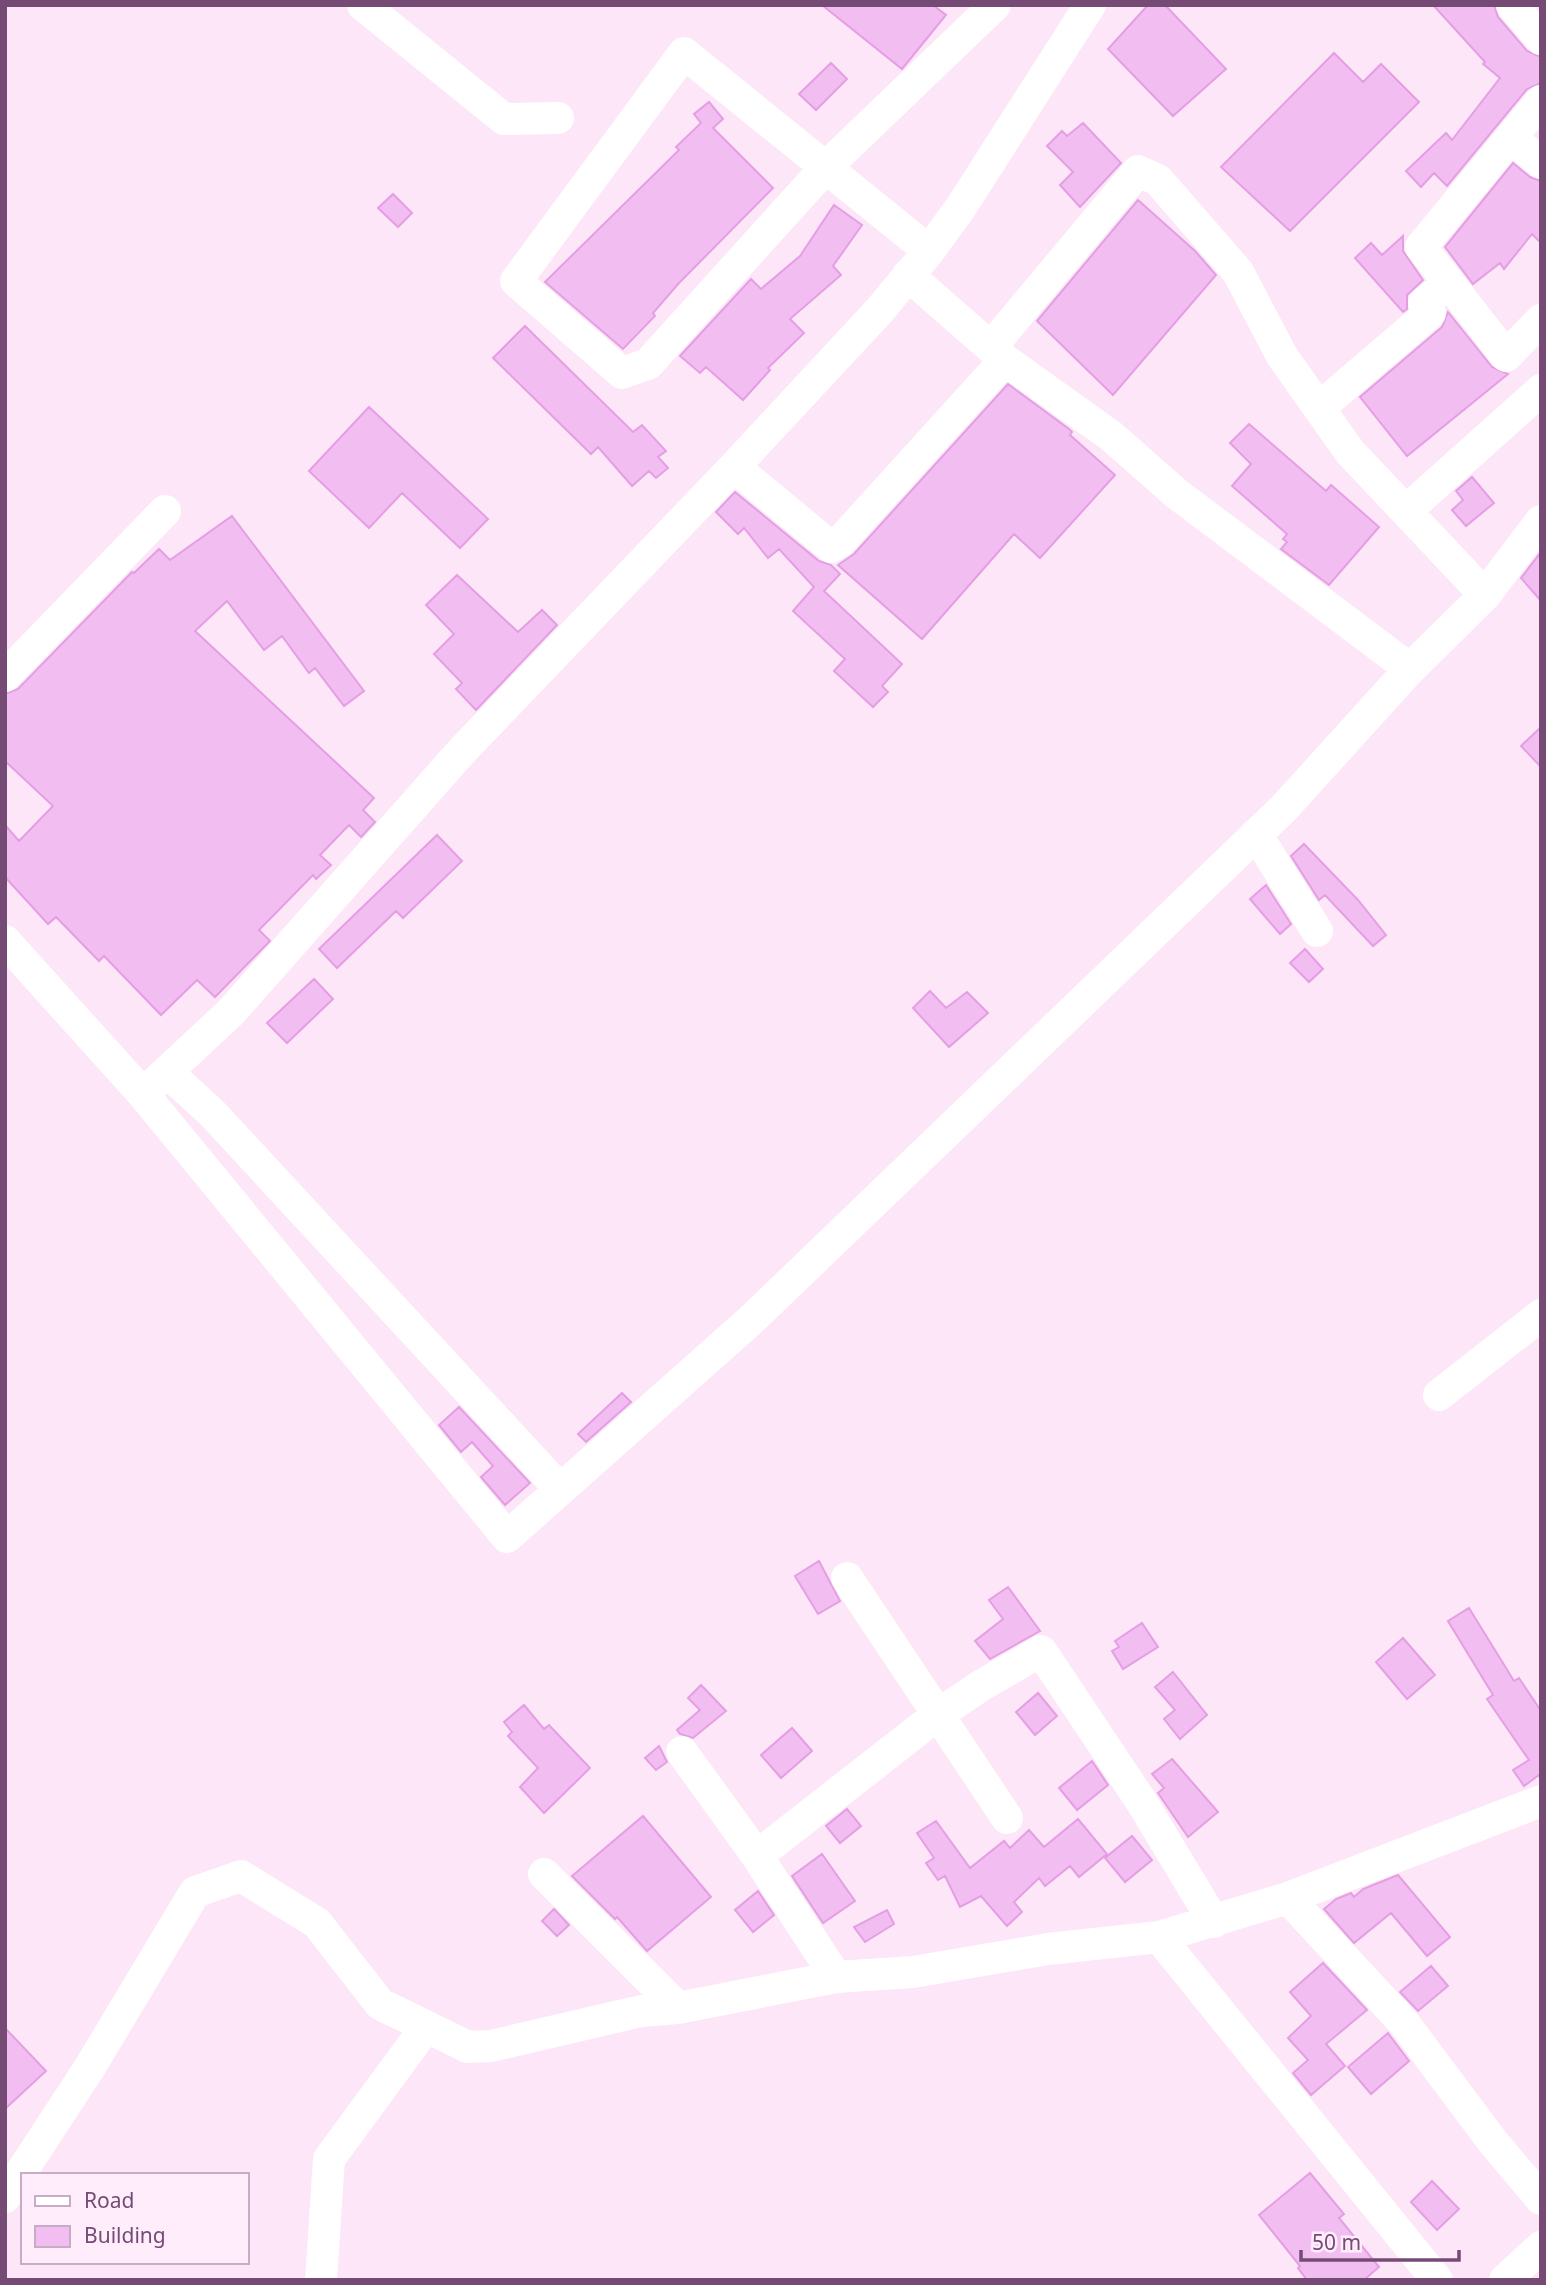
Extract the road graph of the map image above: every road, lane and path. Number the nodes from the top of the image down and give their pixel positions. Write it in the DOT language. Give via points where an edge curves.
graph roads {
  1 [pos="363,5"];
  2 [pos="995,5"];
  3 [pos="1090,5"];
  4 [pos="1512,5"];
  5 [pos="1541,39"];
  6 [pos="1541,101"];
  7 [pos="558,118"];
  8 [pos="1512,138"];
  9 [pos="1541,163"];
  10 [pos="827,166"];
  11 [pos="929,251"];
  12 [pos="908,275"];
  13 [pos="1448,283"];
  14 [pos="1541,320"];
  15 [pos="998,353"];
  16 [pos="1541,390"];
  17 [pos="1319,408"];
  18 [pos="734,467"];
  19 [pos="165,511"];
  20 [pos="1406,511"];
  21 [pos="1541,521"];
  22 [pos="1485,595"];
  23 [pos="1410,669"];
  24 [pos="5,676"];
  25 [pos="1256,834"];
  26 [pos="1317,931"];
  27 [pos="5,941"];
  28 [pos="167,1072"];
  29 [pos="143,1094"];
  30 [pos="331,1243"];
  31 [pos="300,1286"];
  32 [pos="1541,1315"];
  33 [pos="1439,1395"];
  34 [pos="560,1489"];
  35 [pos="847,1578"];
  36 [pos="936,1716"];
  37 [pos="682,1752"];
  38 [pos="1541,1801"];
  39 [pos="1007,1818"];
  40 [pos="757,1856"];
  41 [pos="544,1874"];
  42 [pos="1288,1898"];
  43 [pos="1214,1922"];
  44 [pos="1159,1937"];
  45 [pos="836,1977"];
  46 [pos="678,2008"];
  47 [pos="426,2027"];
  48 [pos="5,2197"];
  49 [pos="1541,2199"];
  50 [pos="1541,2247"];
  51 [pos="321,2280"];
  52 [pos="1437,2280"];
  53 [pos="1505,2280"];
  1 -- 7 [label="street" via="504,119"];
  2 -- 10 [label="street"];
  3 -- 11 [label="street"];
  4 -- 5 [label="street"];
  6 -- 8 [label="street"];
  8 -- 9 [label="street"];
  8 -- 13 [label="street" via="1421,247"];
  10 -- 10 [label="street" via="684,53 516,281 622,373 648,364"];
  10 -- 11 [label="street"];
  11 -- 12 [label="street"];
  12 -- 15 [label="street"];
  12 -- 18 [label="street"];
  13 -- 14 [label="street" via="1506,356"];
  13 -- 17 [label="street" via="1424,303 1430,313"];
  15 -- 17 [label="street" via="1138,171 1158,180 1238,272 1282,356"];
  15 -- 18 [label="street" via="841,542 831,547"];
  15 -- 23 [label="street"];
  16 -- 20 [label="street"];
  17 -- 20 [label="street" via="1350,452"];
  18 -- 28 [label="street" via="461,752 231,1012"];
  19 -- 24 [label="street"];
  20 -- 22 [label="street"];
  21 -- 22 [label="street"];
  22 -- 23 [label="street"];
  23 -- 25 [label="street"];
  25 -- 26 [label="street"];
  25 -- 34 [label="street" via="751,1320"];
  27 -- 29 [label="street"];
  28 -- 29 [label="street"];
  28 -- 30 [label="street" via="212,1113"];
  29 -- 31 [label="street"];
  30 -- 31 [label="street"];
  30 -- 34 [label="street"];
  31 -- 34 [label="street" via="506,1537"];
  32 -- 33 [label="street"];
  35 -- 36 [label="street"];
  36 -- 39 [label="street"];
  36 -- 40 [label="street"];
  36 -- 43 [label="street" via="1041,1651 1141,1801"];
  37 -- 40 [label="street"];
  38 -- 42 [label="street"];
  40 -- 45 [label="street"];
  41 -- 46 [label="street"];
  42 -- 43 [label="street"];
  42 -- 49 [label="street" via="1404,2024"];
  43 -- 44 [label="street"];
  44 -- 45 [label="street" via="1048,1949 914,1972"];
  44 -- 52 [label="street"];
  45 -- 46 [label="street"];
  46 -- 47 [label="street" via="641,2011 491,2046 468,2047"];
  47 -- 48 [label="street" via="380,2004 317,1923 241,1876 195,1892"];
  47 -- 51 [label="street" via="328,2159"];
  50 -- 53 [label="street"];
}
